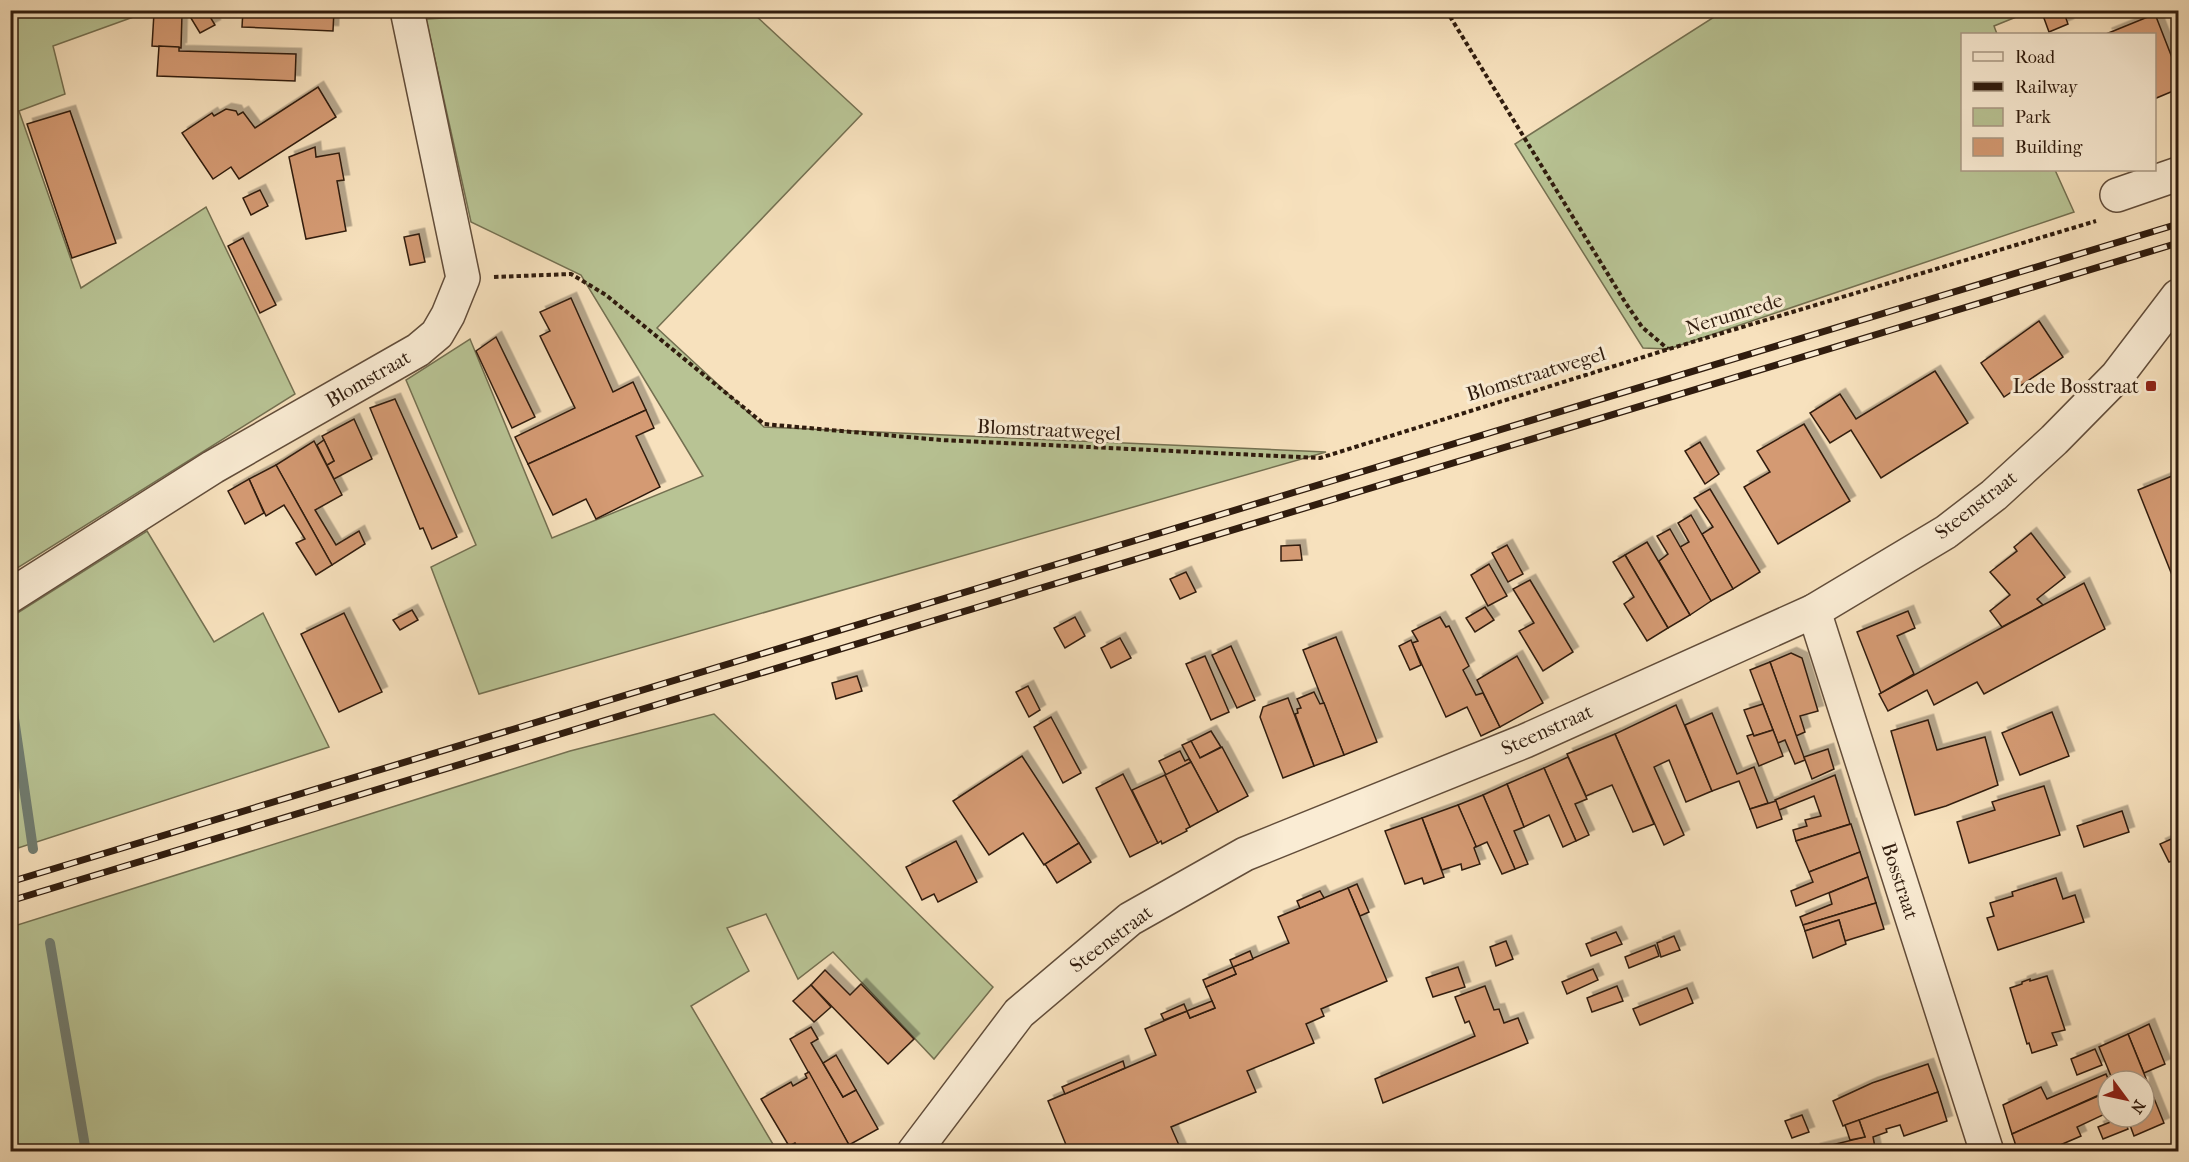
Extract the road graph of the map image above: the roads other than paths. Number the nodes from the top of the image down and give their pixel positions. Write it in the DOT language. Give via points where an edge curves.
graph roads {
  1 [pos="407,10"];
  2 [pos="2178,174"];
  3 [pos="2117,195"];
  4 [pos="2178,296"];
  5 [pos="10,596"];
  6 [pos="1814,611"];
  7 [pos="914,1152"];
  8 [pos="1987,1152"];
  1 -- 5 [label="street, Blomstraat" via="463,278 437,334 418,350 213,467"];
  2 -- 3 [label="street"];
  4 -- 6 [label="street, Steenstraat" via="2117,376 1994,495 1946,532"];
  6 -- 7 [label="street, Steenstraat" via="1525,741 1245,854 1130,919 1018,1013"];
  6 -- 8 [label="street, Bosstraat"];
}
